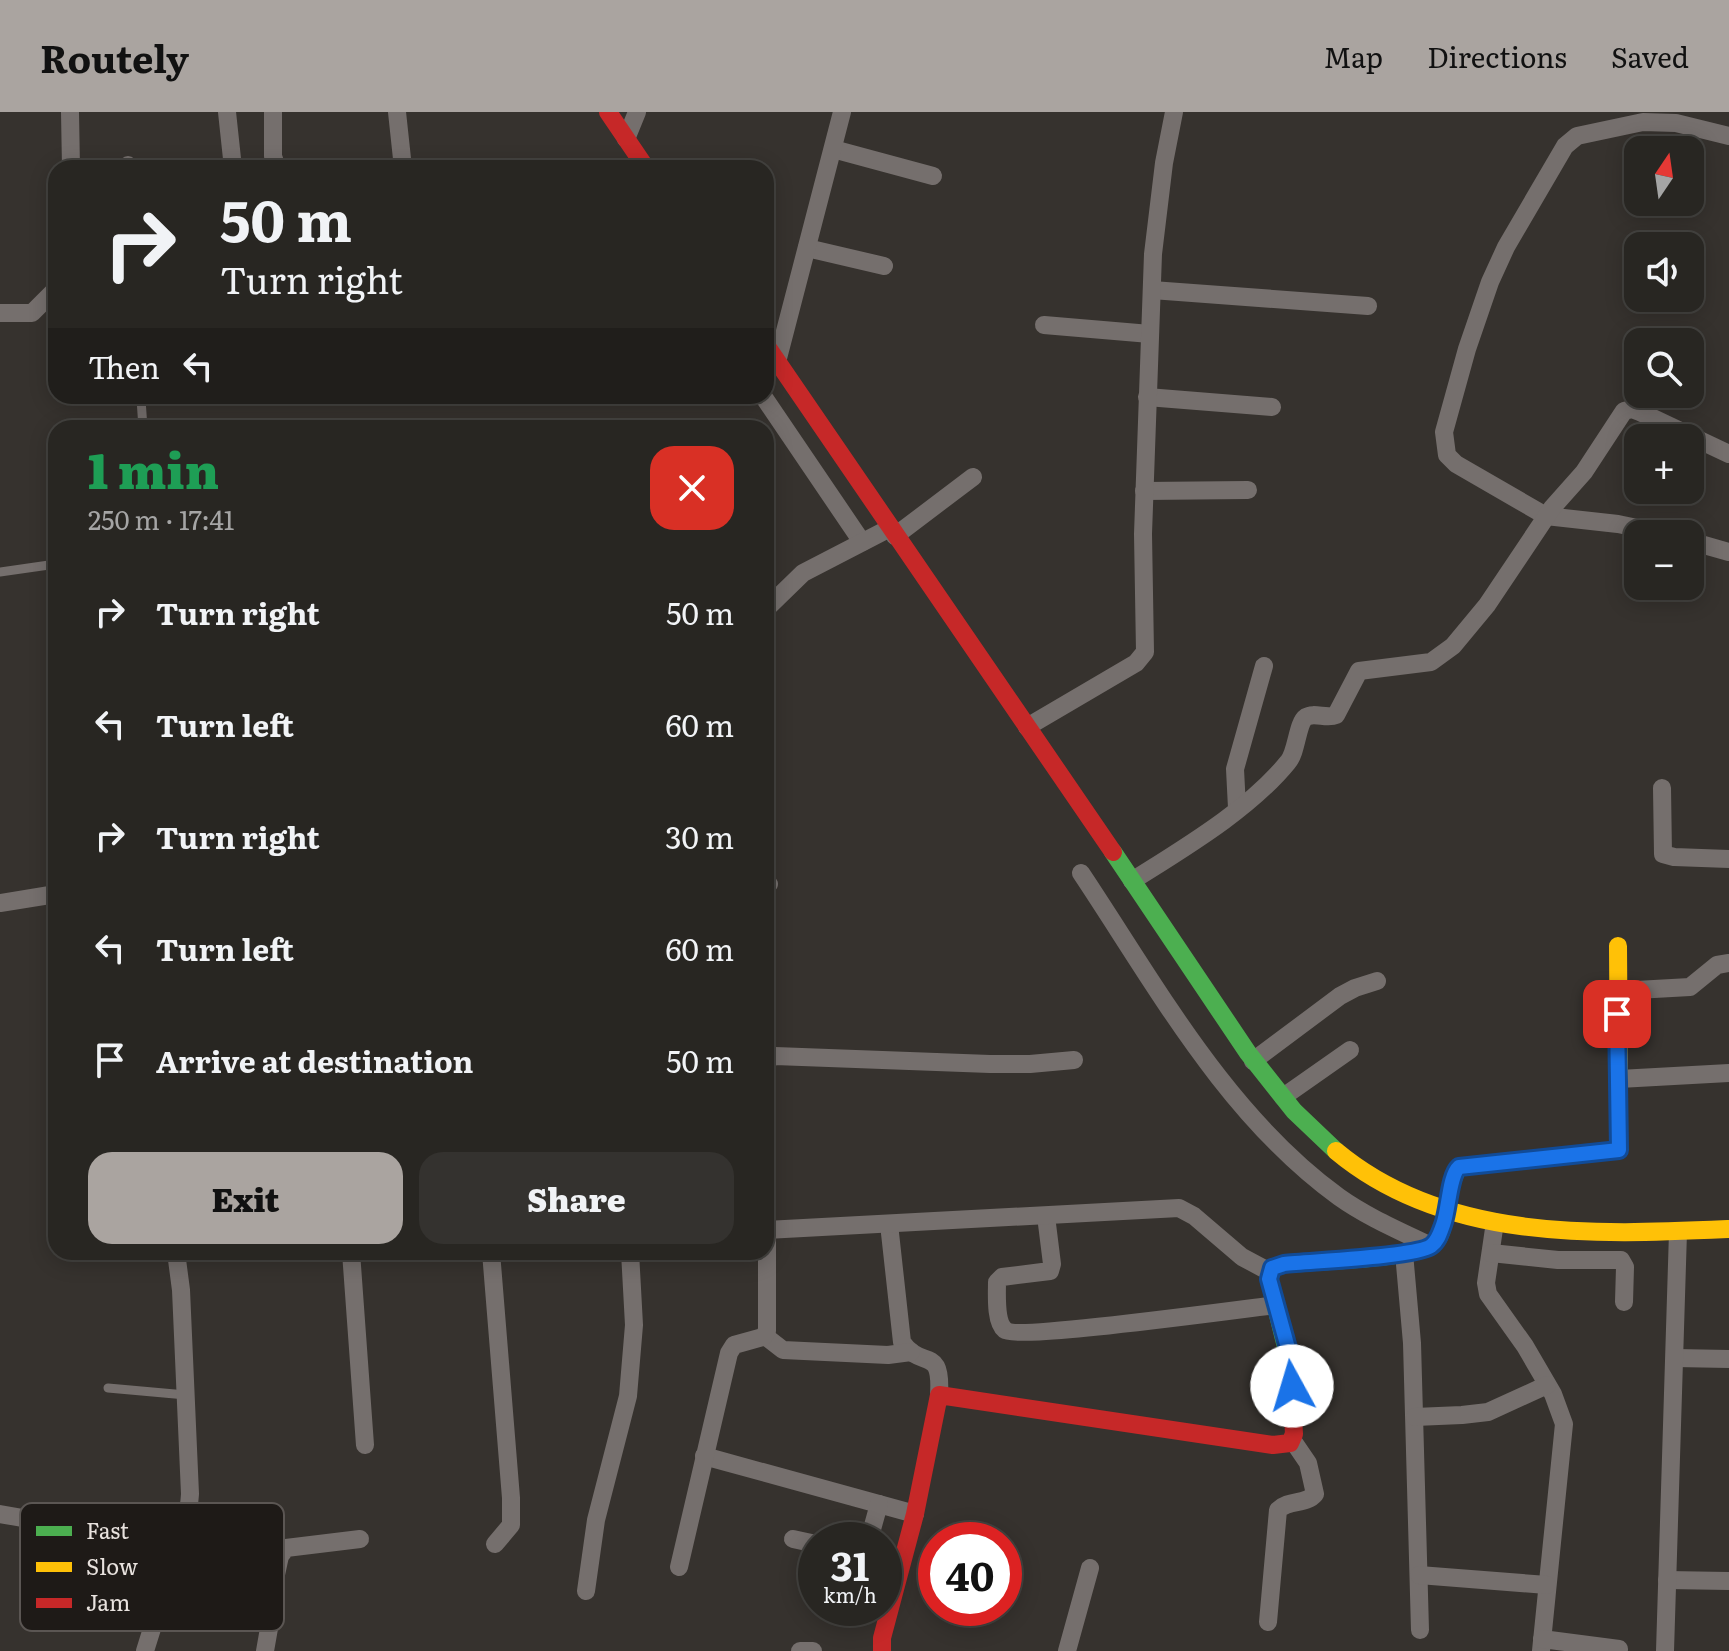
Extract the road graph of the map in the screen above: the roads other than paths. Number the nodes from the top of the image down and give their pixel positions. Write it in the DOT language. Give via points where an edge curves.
graph roads {
  1 [pos="70,112"];
  2 [pos="227,112"];
  3 [pos="273,112"];
  4 [pos="397,112"];
  5 [pos="608,112"];
  6 [pos="637,112"];
  7 [pos="842,112"];
  8 [pos="1174,112"];
  9 [pos="1729,136"];
  10 [pos="626,139"];
  11 [pos="833,149"];
  12 [pos="71,160"];
  13 [pos="232,160"];
  14 [pos="274,160"];
  15 [pos="402,160"];
  16 [pos="640,160"];
  17 [pos="933,176"];
  18 [pos="807,248"];
  19 [pos="884,266"];
  20 [pos="1152,290"];
  21 [pos="48,297"];
  22 [pos="1368,306"];
  23 [pos="0,313"];
  24 [pos="1044,325"];
  25 [pos="1150,334"];
  26 [pos="774,357"];
  27 [pos="777,362"];
  28 [pos="1147,397"];
  29 [pos="768,404"];
  30 [pos="1272,407"];
  31 [pos="1729,454"];
  32 [pos="973,477"];
  33 [pos="1248,490"];
  34 [pos="1144,491"];
  35 [pos="1546,516"];
  36 [pos="1624,525"];
  37 [pos="893,532"];
  38 [pos="862,542"];
  39 [pos="1704,545"];
  40 [pos="1729,552"];
  41 [pos="48,565"];
  42 [pos="0,572"];
  43 [pos="774,601"];
  44 [pos="1264,666"];
  45 [pos="1027,727"];
  46 [pos="1662,788"];
  47 [pos="1237,808"];
  48 [pos="1729,859"];
  49 [pos="1081,873"];
  50 [pos="1132,881"];
  51 [pos="48,895"];
  52 [pos="0,903"];
  53 [pos="1618,946"];
  54 [pos="1729,963"];
  55 [pos="1377,981"];
  56 [pos="1618,991"];
  57 [pos="1350,1050"];
  58 [pos="774,1057"];
  59 [pos="1074,1060"];
  60 [pos="1253,1061"];
  61 [pos="1729,1073"];
  62 [pos="1619,1079"];
  63 [pos="1283,1097"];
  64 [pos="1046,1216"];
  65 [pos="889,1224"];
  66 [pos="1442,1226"];
  67 [pos="1729,1229"];
  68 [pos="774,1230"];
  69 [pos="1493,1238"];
  70 [pos="1678,1241"];
  71 [pos="1404,1253"];
  72 [pos="177,1260"];
  73 [pos="352,1260"];
  74 [pos="492,1260"];
  75 [pos="630,1260"];
  76 [pos="767,1260"];
  77 [pos="1270,1272"];
  78 [pos="1624,1302"];
  79 [pos="1276,1305"];
  80 [pos="765,1336"];
  81 [pos="911,1352"];
  82 [pos="1675,1358"];
  83 [pos="1729,1359"];
  84 [pos="1547,1385"];
  85 [pos="108,1388"];
  86 [pos="186,1395"];
  87 [pos="939,1395"];
  88 [pos="1415,1417"];
  89 [pos="1293,1441"];
  90 [pos="365,1445"];
  91 [pos="704,1456"];
  92 [pos="189,1503"];
  93 [pos="879,1504"];
  94 [pos="0,1514"];
  95 [pos="915,1514"];
  96 [pos="20,1518"];
  97 [pos="874,1522"];
  98 [pos="360,1539"];
  99 [pos="793,1539"];
  100 [pos="798,1540"];
  101 [pos="495,1544"];
  102 [pos="284,1551"];
  103 [pos="679,1567"];
  104 [pos="1090,1568"];
  105 [pos="1419,1575"];
  106 [pos="1667,1580"];
  107 [pos="1729,1581"];
  108 [pos="1547,1585"];
  109 [pos="586,1591"];
  110 [pos="1268,1622"];
  111 [pos="1420,1630"];
  112 [pos="151,1631"];
  113 [pos="269,1631"];
  114 [pos="1542,1645"];
  115 [pos="1619,1649"];
  116 [pos="145,1651"];
  117 [pos="265,1651"];
  118 [pos="800,1651"];
  119 [pos="813,1651"];
  120 [pos="882,1651"];
  121 [pos="1067,1651"];
  122 [pos="1665,1651"];
  1 -- 12 [label="street"];
  2 -- 13 [label="street"];
  3 -- 14 [label="street"];
  4 -- 15 [label="street"];
  5 -- 10 [label="street"];
  6 -- 10 [label="street"];
  7 -- 11 [label="street"];
  8 -- 20 [label="street" via="1158,204"];
  9 -- 35 [label="street" via="1676,123 1643,122 1577,136 1565,146 1506,247 1467,349 1444,446 1456,464"];
  10 -- 16 [label="street"];
  11 -- 17 [label="street"];
  11 -- 18 [label="street"];
  18 -- 19 [label="street"];
  18 -- 27 [label="street"];
  20 -- 22 [label="street"];
  20 -- 25 [label="street"];
  21 -- 23 [label="street" via="32,313"];
  24 -- 25 [label="street"];
  25 -- 28 [label="street"];
  26 -- 27 [label="street"];
  27 -- 37 [label="street"];
  28 -- 30 [label="street"];
  28 -- 34 [label="street"];
  29 -- 38 [label="street"];
  31 -- 35 [label="street" via="1640,412 1624,411 1584,472"];
  32 -- 37 [label="street"];
  33 -- 34 [label="street"];
  34 -- 45 [label="street" via="1145,652 1136,663"];
  35 -- 36 [label="street"];
  35 -- 47 [label="street" via="1453,646 1431,662 1359,671 1336,715 1306,717 1290,761"];
  37 -- 38 [label="street"];
  37 -- 45 [label="street"];
  38 -- 43 [label="street" via="803,573"];
  39 -- 40 [label="street"];
  41 -- 42 [label="lane"];
  44 -- 47 [label="street" via="1235,769"];
  45 -- 50 [label="street"];
  46 -- 48 [label="street" via="1663,854"];
  47 -- 50 [label="street"];
  49 -- 66 [label="street" via="1235,1099 1298,1162 1361,1211"];
  50 -- 60 [label="street"];
  51 -- 52 [label="street"];
  53 -- 56 [label="street"];
  54 -- 56 [label="street" via="1717,965 1690,987"];
  55 -- 60 [label="street" via="1340,996"];
  56 -- 62 [label="street"];
  57 -- 63 [label="street"];
  58 -- 59 [label="street" via="1030,1064"];
  60 -- 63 [label="street"];
  61 -- 62 [label="street"];
  62 -- 66 [label="street" via="1619,1150 1459,1167"];
  63 -- 66 [label="street" via="1323,1141 1357,1168 1412,1198"];
  64 -- 65 [label="street"];
  64 -- 77 [label="street" via="1185,1210 1242,1257"];
  64 -- 79 [label="street" via="1050,1271 997,1282 1000,1322 1007,1331 1058,1331"];
  65 -- 68 [label="street"];
  65 -- 81 [label="street" via="899,1332"];
  66 -- 69 [label="street"];
  66 -- 71 [label="street"];
  67 -- 70 [label="street"];
  69 -- 70 [label="street" via="1544,1230"];
  69 -- 78 [label="street" via="1558,1260 1621,1260"];
  69 -- 84 [label="street" via="1488,1294"];
  70 -- 82 [label="street"];
  71 -- 77 [label="street" via="1284,1264"];
  71 -- 88 [label="street"];
  72 -- 86 [label="street"];
  73 -- 90 [label="street"];
  74 -- 101 [label="street" via="512,1514 507,1532"];
  75 -- 109 [label="street" via="630,1381 596,1520"];
  76 -- 80 [label="street"];
  77 -- 79 [label="street"];
  79 -- 89 [label="street" via="1290,1363"];
  80 -- 81 [label="street" via="783,1350"];
  80 -- 91 [label="street" via="731,1348"];
  81 -- 87 [label="street" via="938,1367"];
  82 -- 83 [label="street"];
  82 -- 106 [label="street"];
  84 -- 88 [label="street" via="1488,1412"];
  84 -- 108 [label="street" via="1565,1431"];
  85 -- 86 [label="lane"];
  86 -- 92 [label="street"];
  87 -- 89 [label="street" via="1273,1445"];
  87 -- 95 [label="street"];
  88 -- 105 [label="street"];
  89 -- 110 [label="street" via="1308,1463 1315,1494 1278,1510"];
  91 -- 93 [label="street"];
  91 -- 103 [label="street"];
  93 -- 95 [label="street"];
  93 -- 97 [label="street"];
  94 -- 96 [label="street"];
  95 -- 120 [label="street"];
  98 -- 102 [label="street"];
  99 -- 100 [label="street"];
  104 -- 121 [label="street"];
  105 -- 108 [label="street"];
  105 -- 111 [label="street"];
  106 -- 107 [label="street"];
  106 -- 122 [label="street"];
  108 -- 114 [label="street"];
  112 -- 116 [label="street"];
  113 -- 117 [label="street"];
  114 -- 115 [label="street"];
  118 -- 119 [label="street"];
}
